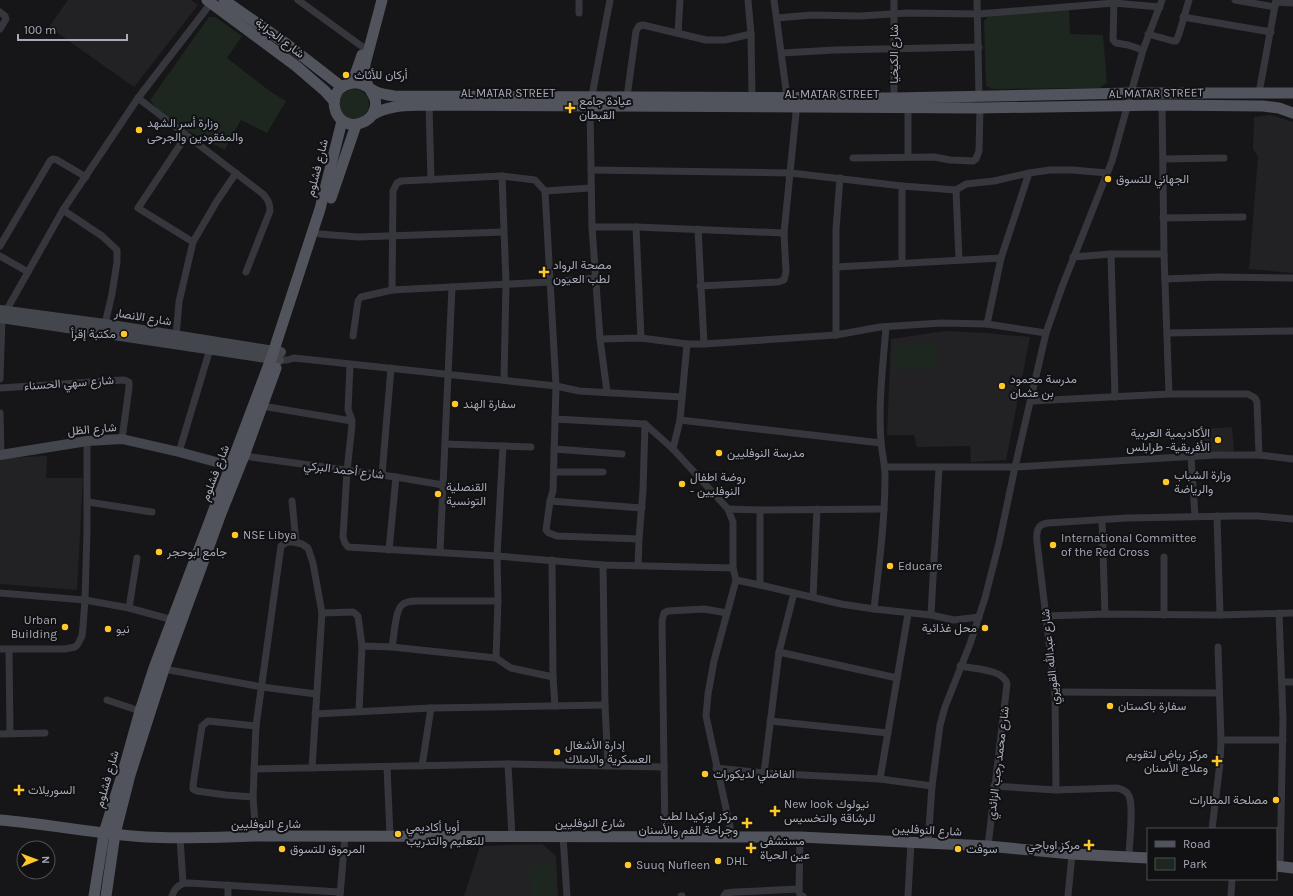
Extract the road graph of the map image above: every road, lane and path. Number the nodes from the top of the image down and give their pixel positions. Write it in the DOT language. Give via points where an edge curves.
graph roads {
  1 [pos="224,0"];
  2 [pos="298,0"];
  3 [pos="377,0"];
  4 [pos="382,0"];
  5 [pos="579,0"];
  6 [pos="610,0"];
  7 [pos="680,0"];
  8 [pos="748,0"];
  9 [pos="774,0"];
  10 [pos="894,0"];
  11 [pos="978,0"];
  12 [pos="1189,0"];
  13 [pos="1235,0"];
  14 [pos="209,2"];
  15 [pos="306,2"];
  16 [pos="1114,2"];
  17 [pos="1141,2"];
  18 [pos="1161,3"];
  19 [pos="1276,3"];
  20 [pos="1293,3"];
  21 [pos="0,12"];
  22 [pos="578,13"];
  23 [pos="894,14"];
  24 [pos="978,14"];
  25 [pos="1183,17"];
  26 [pos="777,18"];
  27 [pos="0,29"];
  28 [pos="1271,32"];
  29 [pos="678,33"];
  30 [pos="751,34"];
  31 [pos="1148,34"];
  32 [pos="367,46"];
  33 [pos="979,47"];
  34 [pos="894,49"];
  35 [pos="1143,50"];
  36 [pos="782,54"];
  37 [pos="345,85"];
  38 [pos="369,88"];
  39 [pos="1259,92"];
  40 [pos="1132,93"];
  41 [pos="1293,93"];
  42 [pos="979,96"];
  43 [pos="627,97"];
  44 [pos="752,97"];
  45 [pos="138,98"];
  46 [pos="794,100"];
  47 [pos="334,101"];
  48 [pos="591,101"];
  49 [pos="894,103"];
  50 [pos="429,105"];
  51 [pos="1162,105"];
  52 [pos="1128,106"];
  53 [pos="908,107"];
  54 [pos="980,108"];
  55 [pos="1293,113"];
  56 [pos="372,115"];
  57 [pos="342,120"];
  58 [pos="356,125"];
  59 [pos="186,136"];
  60 [pos="908,157"];
  61 [pos="853,158"];
  62 [pos="1224,158"];
  63 [pos="1163,159"];
  64 [pos="591,170"];
  65 [pos="236,173"];
  66 [pos="791,173"];
  67 [pos="1029,173"];
  68 [pos="1107,173"];
  69 [pos="86,176"];
  70 [pos="502,176"];
  71 [pos="489,177"];
  72 [pos="840,178"];
  73 [pos="431,180"];
  74 [pos="502,184"];
  75 [pos="902,186"];
  76 [pos="590,188"];
  77 [pos="956,190"];
  78 [pos="545,191"];
  79 [pos="64,210"];
  80 [pos="1243,217"];
  81 [pos="1163,218"];
  82 [pos="592,227"];
  83 [pos="636,227"];
  84 [pos="698,229"];
  85 [pos="503,232"];
  86 [pos="784,233"];
  87 [pos="320,234"];
  88 [pos="392,236"];
  89 [pos="193,242"];
  90 [pos="0,246"];
  91 [pos="1111,254"];
  92 [pos="1164,254"];
  93 [pos="0,256"];
  94 [pos="1073,257"];
  95 [pos="1001,258"];
  96 [pos="959,260"];
  97 [pos="902,263"];
  98 [pos="836,267"];
  99 [pos="28,272"];
  100 [pos="246,272"];
  101 [pos="596,278"];
  102 [pos="1293,278"];
  103 [pos="1165,279"];
  104 [pos="550,282"];
  105 [pos="506,283"];
  106 [pos="452,286"];
  107 [pos="700,286"];
  108 [pos="392,290"];
  109 [pos="2,314"];
  110 [pos="105,324"];
  111 [pos="987,324"];
  112 [pos="886,327"];
  113 [pos="1293,331"];
  114 [pos="1046,332"];
  115 [pos="1167,333"];
  116 [pos="836,335"];
  117 [pos="176,336"];
  118 [pos="354,336"];
  119 [pos="641,338"];
  120 [pos="600,339"];
  121 [pos="687,344"];
  122 [pos="704,344"];
  123 [pos="210,349"];
  124 [pos="276,355"];
  125 [pos="350,365"];
  126 [pos="391,368"];
  127 [pos="448,374"];
  128 [pos="0,379"];
  129 [pos="504,380"];
  130 [pos="556,386"];
  131 [pos="0,388"];
  132 [pos="607,392"];
  133 [pos="1169,394"];
  134 [pos="682,397"];
  135 [pos="1115,397"];
  136 [pos="1031,400"];
  137 [pos="262,406"];
  138 [pos="0,413"];
  139 [pos="555,419"];
  140 [pos="680,420"];
  141 [pos="352,421"];
  142 [pos="645,424"];
  143 [pos="122,439"];
  144 [pos="87,441"];
  145 [pos="881,443"];
  146 [pos="445,444"];
  147 [pos="503,446"];
  148 [pos="531,447"];
  149 [pos="554,449"];
  150 [pos="673,449"];
  151 [pos="179,452"];
  152 [pos="622,454"];
  153 [pos="0,455"];
  154 [pos="1259,455"];
  155 [pos="244,456"];
  156 [pos="1191,457"];
  157 [pos="1293,459"];
  158 [pos="231,466"];
  159 [pos="885,467"];
  160 [pos="1015,467"];
  161 [pos="939,468"];
  162 [pos="347,471"];
  163 [pos="554,472"];
  164 [pos="602,472"];
  165 [pos="382,475"];
  166 [pos="396,477"];
  167 [pos="443,485"];
  168 [pos="292,501"];
  169 [pos="550,501"];
  170 [pos="88,502"];
  171 [pos="642,508"];
  172 [pos="728,508"];
  173 [pos="817,509"];
  174 [pos="760,510"];
  175 [pos="884,510"];
  176 [pos="152,512"];
  177 [pos="1195,516"];
  178 [pos="1217,516"];
  179 [pos="1293,519"];
  180 [pos="1102,520"];
  181 [pos="639,539"];
  182 [pos="296,542"];
  183 [pos="388,550"];
  184 [pos="440,552"];
  185 [pos="497,556"];
  186 [pos="1164,557"];
  187 [pos="137,558"];
  188 [pos="552,560"];
  189 [pos="603,565"];
  190 [pos="638,565"];
  191 [pos="733,568"];
  192 [pos="736,580"];
  193 [pos="760,585"];
  194 [pos="0,593"];
  195 [pos="794,593"];
  196 [pos="813,597"];
  197 [pos="85,600"];
  198 [pos="498,602"];
  199 [pos="129,608"];
  200 [pos="874,609"];
  201 [pos="727,612"];
  202 [pos="322,613"];
  203 [pos="1279,613"];
  204 [pos="1293,613"];
  205 [pos="908,614"];
  206 [pos="1105,614"];
  207 [pos="931,615"];
  208 [pos="1164,615"];
  209 [pos="1220,615"];
  210 [pos="1046,616"];
  211 [pos="979,617"];
  212 [pos="173,620"];
  213 [pos="362,646"];
  214 [pos="392,647"];
  215 [pos="1218,647"];
  216 [pos="0,649"];
  217 [pos="9,650"];
  218 [pos="779,652"];
  219 [pos="496,658"];
  220 [pos="960,666"];
  221 [pos="164,669"];
  222 [pos="553,677"];
  223 [pos="897,678"];
  224 [pos="1282,682"];
  225 [pos="1293,682"];
  226 [pos="262,687"];
  227 [pos="1056,692"];
  228 [pos="1219,693"];
  229 [pos="316,694"];
  230 [pos="107,700"];
  231 [pos="605,705"];
  232 [pos="555,706"];
  233 [pos="431,708"];
  234 [pos="140,711"];
  235 [pos="359,711"];
  236 [pos="315,714"];
  237 [pos="770,721"];
  238 [pos="256,726"];
  239 [pos="10,733"];
  240 [pos="45,733"];
  241 [pos="888,733"];
  242 [pos="0,734"];
  243 [pos="1221,740"];
  244 [pos="1283,740"];
  245 [pos="508,764"];
  246 [pos="422,766"];
  247 [pos="608,766"];
  248 [pos="388,767"];
  249 [pos="664,767"];
  250 [pos="312,768"];
  251 [pos="716,768"];
  252 [pos="254,769"];
  253 [pos="127,773"];
  254 [pos="764,774"];
  255 [pos="880,779"];
  256 [pos="932,786"];
  257 [pos="994,786"];
  258 [pos="1056,790"];
  259 [pos="253,797"];
  260 [pos="0,820"];
  261 [pos="1212,828"];
  262 [pos="110,833"];
  263 [pos="256,836"];
  264 [pos="345,836"];
  265 [pos="390,836"];
  266 [pos="512,836"];
  267 [pos="564,836"];
  268 [pos="665,836"];
  269 [pos="732,836"];
  270 [pos="800,837"];
  271 [pos="180,838"];
  272 [pos="911,842"];
  273 [pos="928,843"];
  274 [pos="988,846"];
  275 [pos="1072,854"];
  276 [pos="1129,857"];
  277 [pos="1147,858"];
  278 [pos="1278,866"];
  279 [pos="1293,868"];
  280 [pos="1232,880"];
  281 [pos="183,883"];
  282 [pos="228,885"];
  283 [pos="281,892"];
  284 [pos="801,893"];
  285 [pos="340,894"];
  286 [pos="94,896"];
  287 [pos="106,896"];
  288 [pos="172,896"];
  289 [pos="228,896"];
  290 [pos="567,896"];
  291 [pos="724,896"];
  292 [pos="908,896"];
  293 [pos="1068,896"];
  294 [pos="1231,896"];
  1 -- 37 [label="main road, شارع الجرابة"];
  2 -- 15 [label="street"];
  3 -- 32 [label="main road"];
  4 -- 32 [label="main road"];
  5 -- 22 [label="street"];
  6 -- 48 [label="street"];
  7 -- 29 [label="street"];
  8 -- 30 [label="street"];
  9 -- 26 [label="street"];
  10 -- 23 [label="street, شارع الكيخيا"];
  11 -- 24 [label="street"];
  12 -- 25 [label="street"];
  13 -- 19 [label="street"];
  14 -- 45 [label="street"];
  14 -- 47 [label="main road, شارع الجرابة" via="296,66"];
  15 -- 32 [label="street"];
  16 -- 17 [label="street"];
  16 -- 24 [label="street"];
  16 -- 35 [label="street" via="1113,40"];
  17 -- 18 [label="street"];
  18 -- 31 [label="street"];
  19 -- 20 [label="street"];
  19 -- 28 [label="street"];
  21 -- 27 [label="street" via="6,20"];
  23 -- 24 [label="street"];
  23 -- 26 [label="street"];
  23 -- 34 [label="street, شارع الكيخيا"];
  24 -- 33 [label="street"];
  25 -- 28 [label="street"];
  25 -- 31 [label="street" via="1174,42"];
  26 -- 36 [label="street"];
  28 -- 39 [label="street"];
  29 -- 30 [label="street" via="706,40 725,40"];
  29 -- 43 [label="street" via="643,25 638,28"];
  30 -- 44 [label="street"];
  31 -- 35 [label="street"];
  32 -- 37 [label="main road" via="355,75"];
  32 -- 38 [label="main road" via="365,73"];
  33 -- 34 [label="street"];
  33 -- 42 [label="street"];
  34 -- 36 [label="street"];
  34 -- 49 [label="street, شارع الكيخيا"];
  35 -- 40 [label="street"];
  36 -- 46 [label="street"];
  37 -- 38 [label="main road" via="359,83"];
  37 -- 47 [label="main road" via="335,96"];
  38 -- 48 [label="main road" via="394,96"];
  38 -- 56 [label="main road" via="376,104"];
  39 -- 40 [label="main road"];
  39 -- 41 [label="main road"];
  40 -- 42 [label="main road"];
  40 -- 52 [label="street"];
  42 -- 49 [label="main road"];
  43 -- 44 [label="main road"];
  43 -- 48 [label="main road"];
  44 -- 46 [label="main road"];
  45 -- 59 [label="street"];
  45 -- 69 [label="street"];
  46 -- 48 [label="main road, AL MATAR STREET"];
  46 -- 49 [label="main road, AL MATAR STREET"];
  46 -- 66 [label="street"];
  47 -- 57 [label="main road" via="337,115"];
  48 -- 50 [label="main road, AL MATAR STREET"];
  48 -- 64 [label="street"];
  49 -- 53 [label="main road, AL MATAR STREET"];
  50 -- 56 [label="main road, AL MATAR STREET" via="397,106"];
  50 -- 73 [label="street"];
  51 -- 52 [label="main road, AL MATAR STREET"];
  51 -- 55 [label="main road, AL MATAR STREET" via="1263,106"];
  51 -- 63 [label="street"];
  52 -- 54 [label="main road, AL MATAR STREET"];
  52 -- 68 [label="street"];
  53 -- 54 [label="main road, AL MATAR STREET"];
  53 -- 60 [label="street"];
  54 -- 60 [label="street" via="979,151 976,159"];
  56 -- 58 [label="main road" via="368,120"];
  57 -- 58 [label="main road"];
  57 -- 124 [label="main road, شارع فشلوم" via="320,209"];
  58 -- 87 [label="main road, شارع فشلوم"];
  59 -- 65 [label="street"];
  59 -- 89 [label="street" via="138,207"];
  60 -- 61 [label="street"];
  62 -- 63 [label="street"];
  63 -- 81 [label="street"];
  64 -- 66 [label="street"];
  64 -- 76 [label="street"];
  65 -- 89 [label="street"];
  65 -- 100 [label="street" via="263,194 270,204 268,216"];
  66 -- 72 [label="street"];
  66 -- 86 [label="street"];
  67 -- 68 [label="street" via="1060,170"];
  67 -- 77 [label="street" via="966,184"];
  67 -- 95 [label="street"];
  68 -- 94 [label="street"];
  69 -- 79 [label="street"];
  69 -- 90 [label="street" via="57,160 50,161"];
  70 -- 71 [label="street"];
  70 -- 74 [label="street"];
  70 -- 78 [label="street" via="535,180"];
  71 -- 73 [label="street"];
  71 -- 74 [label="street"];
  72 -- 75 [label="street"];
  72 -- 98 [label="street"];
  73 -- 88 [label="street" via="397,183 393,191"];
  74 -- 85 [label="street"];
  75 -- 77 [label="street"];
  75 -- 97 [label="street"];
  76 -- 78 [label="street"];
  76 -- 82 [label="street"];
  77 -- 96 [label="street"];
  78 -- 104 [label="street"];
  79 -- 99 [label="street"];
  79 -- 110 [label="street" via="102,236 117,250 112,294"];
  80 -- 81 [label="street"];
  81 -- 92 [label="street"];
  82 -- 83 [label="street"];
  82 -- 101 [label="street"];
  83 -- 84 [label="street"];
  83 -- 119 [label="street"];
  84 -- 86 [label="street"];
  84 -- 107 [label="street"];
  85 -- 88 [label="street"];
  85 -- 105 [label="street"];
  86 -- 107 [label="street" via="784,280"];
  87 -- 88 [label="street"];
  87 -- 124 [label="main road, شارع فشلوم"];
  88 -- 108 [label="street"];
  89 -- 117 [label="street" via="179,302"];
  91 -- 92 [label="street"];
  91 -- 94 [label="street"];
  91 -- 135 [label="street"];
  92 -- 103 [label="street"];
  93 -- 99 [label="street"];
  94 -- 114 [label="street"];
  95 -- 96 [label="street"];
  95 -- 111 [label="street"];
  96 -- 97 [label="street"];
  97 -- 98 [label="street"];
  98 -- 116 [label="street"];
  99 -- 109 [label="street"];
  101 -- 104 [label="street"];
  101 -- 120 [label="street"];
  102 -- 103 [label="street"];
  103 -- 115 [label="street"];
  104 -- 105 [label="street"];
  104 -- 130 [label="street"];
  105 -- 106 [label="street"];
  105 -- 129 [label="street"];
  106 -- 108 [label="street"];
  106 -- 127 [label="street"];
  107 -- 122 [label="street"];
  108 -- 118 [label="street" via="358,301"];
  109 -- 110 [label="main road, شارع الانصار"];
  109 -- 123 [label="main road, شارع الانصار"];
  109 -- 128 [label="street"];
  110 -- 117 [label="main road, شارع الانصار"];
  111 -- 112 [label="street" via="941,323"];
  111 -- 114 [label="street"];
  112 -- 116 [label="street"];
  112 -- 145 [label="street"];
  113 -- 115 [label="street"];
  114 -- 136 [label="street"];
  115 -- 133 [label="street"];
  116 -- 122 [label="street"];
  117 -- 124 [label="main road, شارع الانصار"];
  119 -- 120 [label="street"];
  119 -- 121 [label="street"];
  120 -- 132 [label="street"];
  121 -- 122 [label="street"];
  121 -- 134 [label="street"];
  123 -- 124 [label="main road, شارع الانصار"];
  123 -- 151 [label="street"];
  124 -- 125 [label="street" via="286,360 294,358"];
  124 -- 137 [label="main road, شارع فشلوم"];
  124 -- 158 [label="main road, شارع فشلوم"];
  125 -- 126 [label="street"];
  125 -- 141 [label="street" via="348,410"];
  126 -- 127 [label="street"];
  126 -- 165 [label="street"];
  127 -- 129 [label="street"];
  127 -- 146 [label="street"];
  129 -- 130 [label="street"];
  130 -- 132 [label="street"];
  130 -- 139 [label="street"];
  131 -- 143 [label="street, شارع سهي الحسناء" via="124,380 129,382"];
  132 -- 134 [label="street"];
  133 -- 135 [label="street"];
  133 -- 154 [label="street" via="1248,394 1255,398 1258,408"];
  134 -- 140 [label="street"];
  135 -- 136 [label="street"];
  136 -- 160 [label="street"];
  137 -- 141 [label="street"];
  137 -- 155 [label="main road, شارع فشلوم"];
  138 -- 153 [label="street"];
  139 -- 142 [label="street"];
  139 -- 149 [label="street"];
  140 -- 145 [label="street"];
  140 -- 150 [label="street"];
  141 -- 162 [label="street"];
  142 -- 150 [label="street"];
  142 -- 171 [label="street"];
  143 -- 144 [label="main road, شارع الظل"];
  143 -- 151 [label="main road, شارع الظل"];
  144 -- 153 [label="main road, شارع الظل"];
  144 -- 170 [label="street"];
  145 -- 159 [label="street"];
  146 -- 147 [label="street"];
  146 -- 167 [label="street"];
  147 -- 148 [label="street"];
  147 -- 185 [label="street"];
  149 -- 152 [label="street"];
  149 -- 163 [label="street"];
  150 -- 172 [label="street"];
  151 -- 158 [label="main road, شارع الظل"];
  154 -- 156 [label="street"];
  154 -- 157 [label="street"];
  155 -- 162 [label="street, شارع أحمد البركي"];
  155 -- 221 [label="main road, شارع فشلوم"];
  156 -- 160 [label="street"];
  156 -- 177 [label="street"];
  158 -- 212 [label="main road, شارع فشلوم"];
  159 -- 161 [label="street"];
  159 -- 175 [label="street"];
  160 -- 161 [label="street"];
  160 -- 211 [label="street" via="999,544"];
  161 -- 207 [label="street"];
  162 -- 165 [label="street, شارع أحمد البركي"];
  162 -- 183 [label="street" via="344,543 350,547"];
  163 -- 164 [label="street"];
  163 -- 169 [label="street" via="554,491"];
  165 -- 166 [label="street, شارع أحمد البركي"];
  166 -- 167 [label="street, شارع أحمد البركي"];
  166 -- 183 [label="street"];
  167 -- 184 [label="street"];
  168 -- 182 [label="street"];
  169 -- 171 [label="street"];
  169 -- 181 [label="street" via="546,529 549,533 557,536"];
  170 -- 176 [label="street"];
  170 -- 197 [label="street"];
  171 -- 181 [label="street"];
  172 -- 174 [label="street"];
  172 -- 191 [label="street" via="733,530"];
  173 -- 174 [label="street"];
  173 -- 175 [label="street"];
  173 -- 196 [label="street"];
  174 -- 193 [label="street"];
  175 -- 200 [label="street"];
  177 -- 178 [label="street"];
  177 -- 180 [label="street"];
  178 -- 179 [label="street"];
  178 -- 209 [label="street"];
  180 -- 206 [label="street"];
  180 -- 210 [label="street, شارع عبدالله القويري" via="1048,523 1040,526 1036,533"];
  181 -- 190 [label="street"];
  182 -- 202 [label="street" via="306,546 309,551"];
  182 -- 226 [label="street" via="287,542 282,546"];
  183 -- 184 [label="street"];
  184 -- 185 [label="street"];
  185 -- 188 [label="street"];
  185 -- 198 [label="street"];
  186 -- 208 [label="street"];
  187 -- 199 [label="street"];
  188 -- 189 [label="street"];
  188 -- 222 [label="street"];
  189 -- 190 [label="street"];
  189 -- 231 [label="street"];
  190 -- 191 [label="street"];
  191 -- 192 [label="street"];
  192 -- 193 [label="street"];
  192 -- 201 [label="street"];
  193 -- 195 [label="street"];
  194 -- 197 [label="street"];
  195 -- 196 [label="street"];
  195 -- 218 [label="street"];
  196 -- 200 [label="street"];
  197 -- 199 [label="street"];
  197 -- 217 [label="street" via="82,636 75,647"];
  198 -- 214 [label="street" via="417,601 402,604 398,611"];
  198 -- 219 [label="street"];
  199 -- 212 [label="street"];
  200 -- 205 [label="street"];
  201 -- 249 [label="street" via="704,609 664,613"];
  201 -- 251 [label="street" via="714,661 706,706"];
  202 -- 213 [label="street" via="355,613 359,619"];
  202 -- 229 [label="street"];
  203 -- 204 [label="street"];
  203 -- 209 [label="street"];
  203 -- 224 [label="street"];
  205 -- 207 [label="street"];
  205 -- 223 [label="street"];
  206 -- 208 [label="street"];
  206 -- 210 [label="street"];
  207 -- 211 [label="street" via="954,620"];
  208 -- 209 [label="street"];
  210 -- 227 [label="street, شارع عبدالله القويري"];
  211 -- 220 [label="street"];
  212 -- 234 [label="main road, شارع فشلوم"];
  213 -- 214 [label="street"];
  213 -- 235 [label="street"];
  214 -- 219 [label="street"];
  215 -- 228 [label="street"];
  216 -- 217 [label="street"];
  217 -- 239 [label="street"];
  218 -- 223 [label="street"];
  218 -- 237 [label="street"];
  219 -- 222 [label="street" via="511,668"];
  220 -- 256 [label="street" via="940,725"];
  220 -- 257 [label="street, شارع محمد رجب الزائدي" via="998,673 1006,680 1007,690"];
  221 -- 226 [label="street"];
  221 -- 253 [label="main road, شارع فشلوم"];
  222 -- 232 [label="street"];
  223 -- 241 [label="street"];
  224 -- 225 [label="street"];
  224 -- 244 [label="street"];
  226 -- 229 [label="street"];
  226 -- 238 [label="street"];
  227 -- 228 [label="street"];
  227 -- 258 [label="street, شارع عبدالله القويري"];
  228 -- 243 [label="street"];
  229 -- 236 [label="street"];
  230 -- 234 [label="street"];
  231 -- 232 [label="street"];
  231 -- 247 [label="street"];
  232 -- 233 [label="street"];
  233 -- 235 [label="street"];
  233 -- 246 [label="street"];
  234 -- 253 [label="main road, شارع فشلوم"];
  235 -- 236 [label="street"];
  236 -- 250 [label="street"];
  237 -- 241 [label="street"];
  237 -- 254 [label="street"];
  238 -- 252 [label="street"];
  238 -- 259 [label="street" via="206,722 202,726 193,786 197,791"];
  239 -- 240 [label="street"];
  239 -- 242 [label="street"];
  241 -- 255 [label="street"];
  243 -- 244 [label="street"];
  243 -- 261 [label="street"];
  244 -- 278 [label="street"];
  245 -- 246 [label="street"];
  245 -- 247 [label="street"];
  245 -- 266 [label="street"];
  246 -- 248 [label="street"];
  247 -- 249 [label="street"];
  248 -- 250 [label="street"];
  248 -- 265 [label="street"];
  249 -- 268 [label="street"];
  250 -- 252 [label="street"];
  251 -- 254 [label="street"];
  251 -- 269 [label="street"];
  252 -- 259 [label="street"];
  253 -- 262 [label="main road, شارع فشلوم"];
  254 -- 255 [label="street"];
  255 -- 256 [label="street"];
  256 -- 273 [label="street"];
  257 -- 258 [label="street"];
  257 -- 274 [label="street, شارع محمد رجب الزائدي"];
  258 -- 276 [label="street" via="1116,788 1127,792 1131,801"];
  259 -- 263 [label="street"];
  260 -- 262 [label="main road, شارع النوفليين"];
  262 -- 271 [label="main road, شارع النوفليين"];
  262 -- 286 [label="main road"];
  262 -- 287 [label="main road"];
  263 -- 264 [label="main road, شارع النوفليين"];
  263 -- 271 [label="main road, شارع النوفليين"];
  264 -- 265 [label="main road, شارع النوفليين"];
  264 -- 285 [label="street"];
  265 -- 266 [label="main road, شارع النوفليين"];
  266 -- 267 [label="main road, شارع النوفليين"];
  267 -- 268 [label="main road, شارع النوفليين"];
  267 -- 290 [label="street"];
  268 -- 269 [label="main road, شارع النوفليين"];
  269 -- 270 [label="main road, شارع النوفليين"];
  270 -- 272 [label="main road, شارع النوفليين"];
  270 -- 284 [label="street"];
  271 -- 281 [label="street"];
  272 -- 273 [label="main road, شارع النوفليين"];
  272 -- 292 [label="street"];
  273 -- 274 [label="main road, شارع النوفليين"];
  274 -- 275 [label="main road, شارع النوفليين"];
  275 -- 276 [label="main road, شارع النوفليين"];
  275 -- 293 [label="street"];
  276 -- 277 [label="main road, شارع النوفليين"];
  278 -- 279 [label="main road"];
  280 -- 294 [label="street"];
  281 -- 282 [label="street"];
  281 -- 288 [label="street" via="176,887"];
  282 -- 283 [label="street"];
  282 -- 289 [label="street"];
  283 -- 285 [label="street"];
  284 -- 291 [label="street" via="735,892 726,893"];
}
